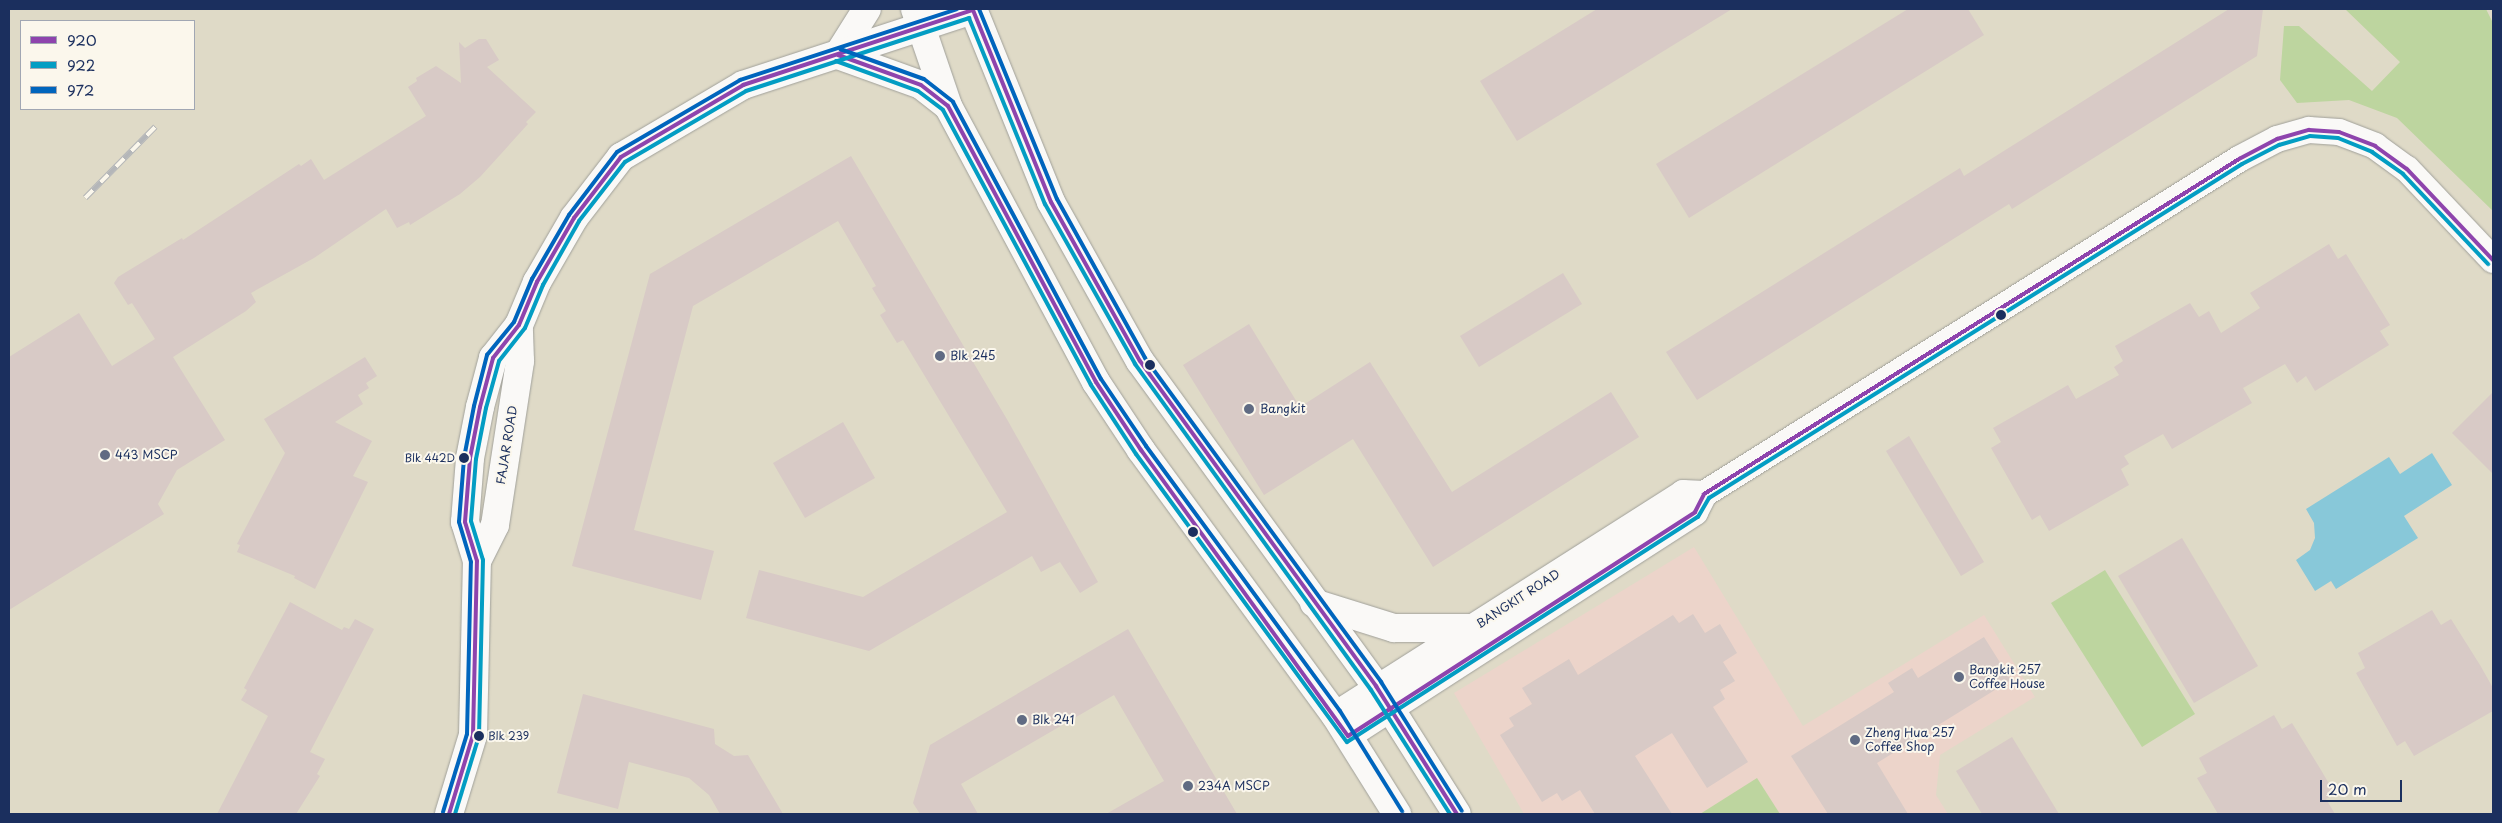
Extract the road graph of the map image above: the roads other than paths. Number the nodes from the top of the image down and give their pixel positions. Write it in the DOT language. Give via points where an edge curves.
graph roads {
  1 [pos="867,9"];
  2 [pos="973,9"];
  3 [pos="918,18"];
  4 [pos="838,55"];
  5 [pos="948,106"];
  6 [pos="2493,260"];
  7 [pos="1704,494"];
  8 [pos="1314,603"];
  9 [pos="1472,628"];
  10 [pos="1383,696"];
  11 [pos="1341,726"];
  12 [pos="449,814"];
  13 [pos="1397,814"];
  14 [pos="1457,814"];
  1 -- 4 [label="main road"];
  2 -- 3 [label="main road, FAJAR ROAD"];
  2 -- 8 [label="main road" via="1052,202 1140,361"];
  3 -- 4 [label="main road, FAJAR ROAD"];
  3 -- 5 [label="main road"];
  4 -- 5 [label="main road" via="921,85"];
  4 -- 12 [label="main road, FAJAR ROAD" via="744,85 621,157 574,218 537,282 518,325 520,361 495,525 477,561 473,735"];
  5 -- 11 [label="main road" via="1096,382 1141,450"];
  6 -- 7 [label="street, BANGKIT ROAD" via="2407,169 2375,146 2339,132 2309,130 2277,139 2239,159"];
  7 -- 9 [label="street, BANGKIT ROAD" via="1684,493"];
  7 -- 10 [label="street, BANGKIT ROAD" via="1695,512"];
  8 -- 9 [label="main road" via="1394,628"];
  8 -- 10 [label="main road"];
  9 -- 10 [label="street, BANGKIT ROAD"];
  10 -- 11 [label="street, BANGKIT ROAD"];
  10 -- 14 [label="main road"];
  11 -- 13 [label="main road"];
}
